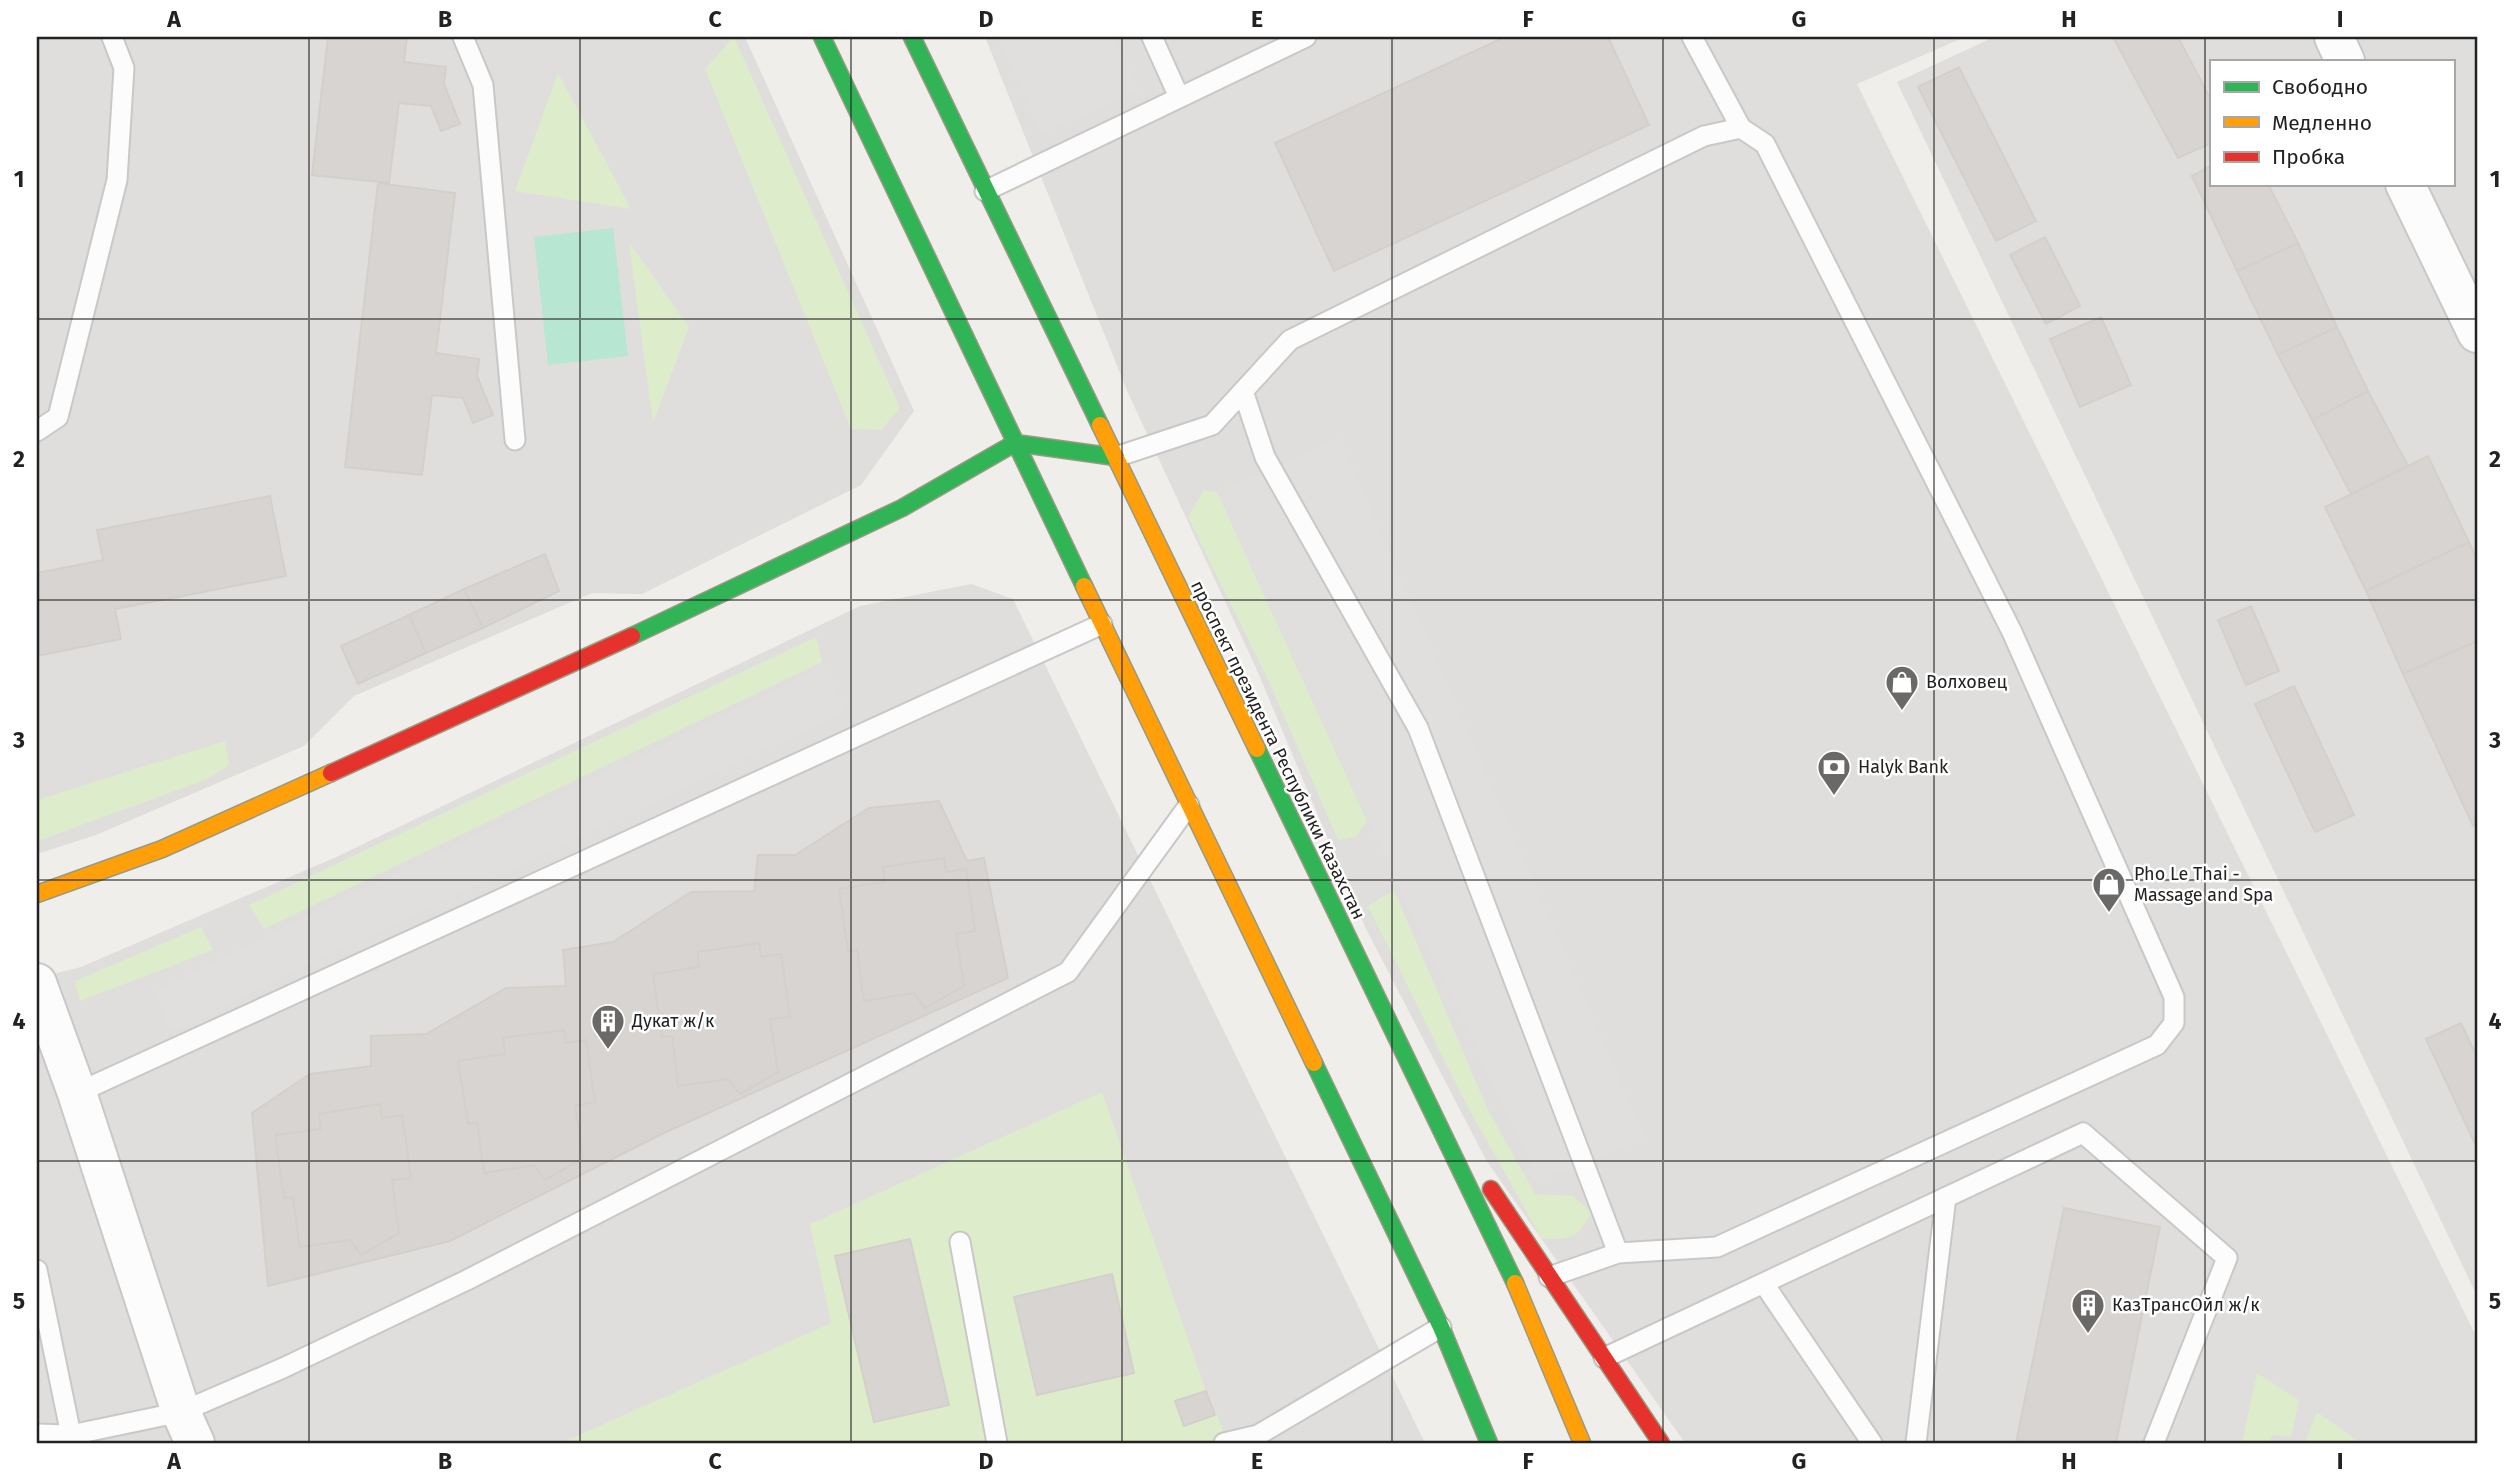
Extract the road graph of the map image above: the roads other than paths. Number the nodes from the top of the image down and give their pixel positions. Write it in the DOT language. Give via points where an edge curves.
graph roads {
  1 [pos="112,37"];
  2 [pos="463,37"];
  3 [pos="822,37"];
  4 [pos="912,37"];
  5 [pos="1152,37"];
  6 [pos="1306,37"];
  7 [pos="1692,37"];
  8 [pos="2334,37"];
  9 [pos="2346,60"];
  10 [pos="1180,97"];
  11 [pos="1741,128"];
  12 [pos="2406,186"];
  13 [pos="985,191"];
  14 [pos="2477,333"];
  15 [pos="1244,391"];
  16 [pos="37,431"];
  17 [pos="515,440"];
  18 [pos="1015,443"];
  19 [pos="1116,457"];
  20 [pos="1102,624"];
  21 [pos="1189,805"];
  22 [pos="37,894"];
  23 [pos="37,982"];
  24 [pos="1406,1059"];
  25 [pos="77,1093"];
  26 [pos="1946,1197"];
  27 [pos="960,1242"];
  28 [pos="1618,1253"];
  29 [pos="37,1270"];
  30 [pos="1549,1277"];
  31 [pos="1764,1284"];
  32 [pos="1441,1327"];
  33 [pos="1604,1357"];
  34 [pos="188,1428"];
  35 [pos="37,1434"];
  36 [pos="71,1435"];
  37 [pos="997,1443"];
  38 [pos="1224,1443"];
  39 [pos="1489,1443"];
  40 [pos="1582,1443"];
  41 [pos="1661,1443"];
  42 [pos="1872,1443"];
  43 [pos="1916,1443"];
  44 [pos="2154,1443"];
  1 -- 16 [label="lane" via="124,68 117,180 58,417"];
  2 -- 17 [label="lane" via="483,85"];
  3 -- 18 [label="main road"];
  4 -- 13 [label="main road, проспект президента Республики Казахстан"];
  5 -- 10 [label="lane"];
  6 -- 10 [label="lane"];
  7 -- 11 [label="lane"];
  8 -- 9 [label="street"];
  10 -- 13 [label="lane"];
  11 -- 15 [label="lane" via="1704,135 1290,341"];
  11 -- 28 [label="lane" via="1765,144 2012,632 2174,997 2174,1023 2157,1045 1717,1247"];
  12 -- 14 [label="street"];
  13 -- 19 [label="main road, проспект президента Республики Казахстан"];
  15 -- 19 [label="lane" via="1212,425"];
  15 -- 28 [label="lane" via="1265,457 1418,728"];
  18 -- 19 [label="main road"];
  18 -- 20 [label="main road"];
  18 -- 22 [label="main road" via="902,508 548,676 162,849"];
  19 -- 24 [label="main road, проспект президента Республики Казахстан"];
  20 -- 21 [label="main road"];
  20 -- 25 [label="lane"];
  21 -- 32 [label="main road"];
  21 -- 34 [label="lane" via="1068,972 467,1280 283,1368"];
  23 -- 25 [label="street"];
  24 -- 30 [label="main road"];
  24 -- 40 [label="main road" via="1522,1299"];
  25 -- 34 [label="street"];
  26 -- 31 [label="lane"];
  26 -- 43 [label="lane"];
  26 -- 44 [label="lane" via="2083,1133 2227,1258"];
  27 -- 37 [label="lane"];
  28 -- 30 [label="lane"];
  29 -- 36 [label="lane"];
  30 -- 33 [label="main road"];
  31 -- 33 [label="lane"];
  31 -- 42 [label="lane"];
  32 -- 38 [label="lane" via="1258,1436"];
  32 -- 39 [label="main road"];
  33 -- 41 [label="main road"];
  34 -- 36 [label="lane"];
  35 -- 36 [label="lane"];
}
